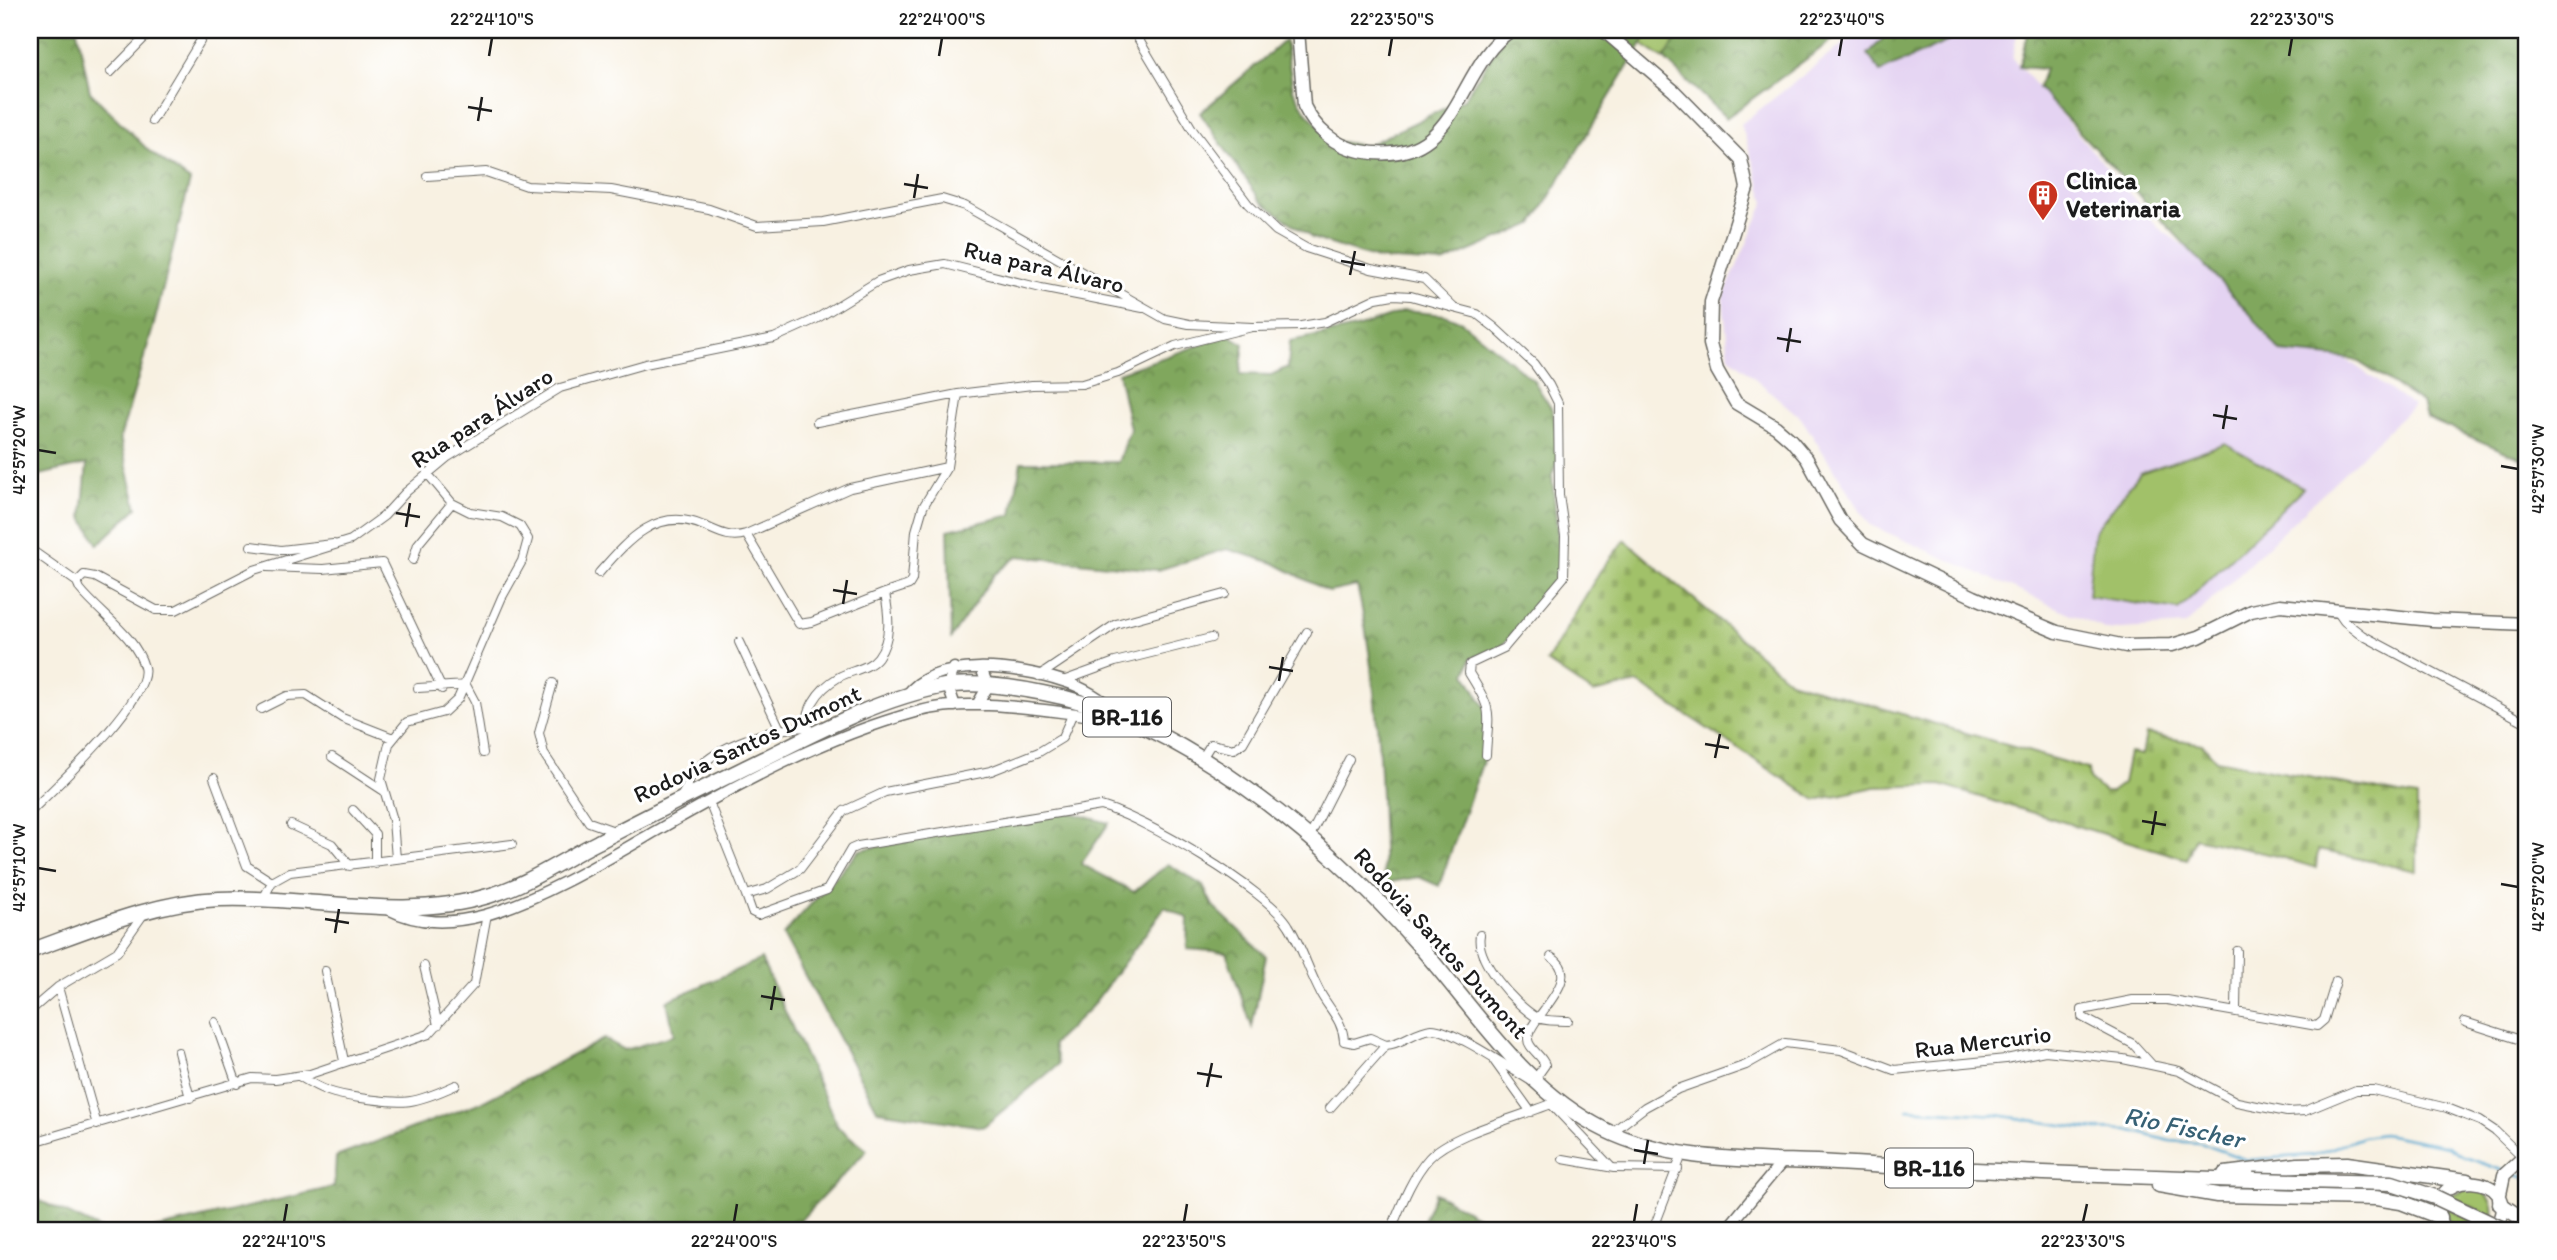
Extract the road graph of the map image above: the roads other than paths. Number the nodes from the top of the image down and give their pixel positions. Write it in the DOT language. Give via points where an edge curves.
graph roads {
  1 [pos="152,30"];
  2 [pos="207,30"];
  3 [pos="1133,30"];
  4 [pos="1298,30"];
  5 [pos="1512,30"];
  6 [pos="1603,30"];
  7 [pos="111,72"];
  8 [pos="152,121"];
  9 [pos="427,176"];
  10 [pos="1454,307"];
  11 [pos="1143,308"];
  12 [pos="1252,327"];
  13 [pos="958,394"];
  14 [pos="817,422"];
  15 [pos="947,467"];
  16 [pos="427,473"];
  17 [pos="452,503"];
  18 [pos="746,534"];
  19 [pos="339,544"];
  20 [pos="251,546"];
  21 [pos="30,549"];
  22 [pos="413,560"];
  23 [pos="264,567"];
  24 [pos="599,573"];
  25 [pos="77,582"];
  26 [pos="886,593"];
  27 [pos="1225,594"];
  28 [pos="2335,608"];
  29 [pos="2527,624"];
  30 [pos="1307,632"];
  31 [pos="1211,638"];
  32 [pos="739,642"];
  33 [pos="954,668"];
  34 [pos="981,668"];
  35 [pos="1039,676"];
  36 [pos="1063,681"];
  37 [pos="553,683"];
  38 [pos="466,685"];
  39 [pos="948,685"];
  40 [pos="988,686"];
  41 [pos="418,688"];
  42 [pos="442,689"];
  43 [pos="905,699"];
  44 [pos="978,705"];
  45 [pos="955,706"];
  46 [pos="261,709"];
  47 [pos="1072,715"];
  48 [pos="1126,717"];
  49 [pos="2527,723"];
  50 [pos="780,729"];
  51 [pos="808,731"];
  52 [pos="393,738"];
  53 [pos="483,753"];
  54 [pos="1486,755"];
  55 [pos="332,757"];
  56 [pos="1349,759"];
  57 [pos="1201,760"];
  58 [pos="214,778"];
  59 [pos="384,791"];
  60 [pos="709,802"];
  61 [pos="353,810"];
  62 [pos="30,812"];
  63 [pos="632,823"];
  64 [pos="291,825"];
  65 [pos="617,832"];
  66 [pos="1310,836"];
  67 [pos="512,844"];
  68 [pos="396,859"];
  69 [pos="375,863"];
  70 [pos="350,866"];
  71 [pos="272,882"];
  72 [pos="746,895"];
  73 [pos="263,900"];
  74 [pos="382,906"];
  75 [pos="145,912"];
  76 [pos="487,914"];
  77 [pos="1480,935"];
  78 [pos="30,951"];
  79 [pos="2237,951"];
  80 [pos="1552,957"];
  81 [pos="424,966"];
  82 [pos="325,971"];
  83 [pos="2336,981"];
  84 [pos="58,987"];
  85 [pos="2236,1010"];
  86 [pos="30,1011"];
  87 [pos="1538,1019"];
  88 [pos="1568,1021"];
  89 [pos="215,1022"];
  90 [pos="2465,1022"];
  91 [pos="438,1025"];
  92 [pos="2527,1042"];
  93 [pos="1386,1045"];
  94 [pos="178,1052"];
  95 [pos="1493,1060"];
  96 [pos="344,1061"];
  97 [pos="2152,1065"];
  98 [pos="299,1076"];
  99 [pos="1534,1082"];
  100 [pos="237,1084"];
  101 [pos="456,1085"];
  102 [pos="190,1098"];
  103 [pos="1554,1102"];
  104 [pos="1330,1108"];
  105 [pos="1531,1112"];
  106 [pos="97,1125"];
  107 [pos="1611,1133"];
  108 [pos="30,1143"];
  109 [pos="1684,1152"];
  110 [pos="1563,1159"];
  111 [pos="1784,1160"];
  112 [pos="2515,1165"];
  113 [pos="1614,1168"];
  114 [pos="1678,1169"];
  115 [pos="2124,1178"];
  116 [pos="2200,1179"];
  117 [pos="2472,1181"];
  118 [pos="2500,1202"];
  119 [pos="2527,1222"];
  120 [pos="2442,1225"];
  121 [pos="1391,1230"];
  122 [pos="1653,1230"];
  123 [pos="1726,1230"];
  124 [pos="2495,1230"];
  125 [pos="2505,1230"];
  1 -- 7 [label="street"];
  2 -- 8 [label="street"];
  3 -- 10 [label="street" via="1194,132 1248,204 1276,231 1306,248 1371,269 1424,279"];
  4 -- 5 [label="main road" via="1304,106 1309,116 1334,141 1374,153 1402,152 1436,133 1490,52"];
  6 -- 28 [label="main road" via="1737,152 1746,173 1744,203 1712,302 1710,344 1717,370 1736,403 1776,426 1807,459 1840,520 1863,544 2057,632 2126,646 2179,643 2266,606"];
  9 -- 11 [label="street" via="486,172 527,186 611,190 709,209 757,226 778,227 942,199 965,206"];
  10 -- 12 [label="street" via="1393,295 1325,322"];
  10 -- 54 [label="street" via="1477,314 1519,348 1558,402 1564,577 1504,649 1471,664 1469,673 1490,719"];
  11 -- 12 [label="street" via="1166,320"];
  11 -- 16 [label="street, Rua para Álvaro" via="944,264 909,270 866,287 816,319 774,338 645,364 560,388"];
  12 -- 13 [label="street" via="1175,346 1082,384"];
  13 -- 14 [label="street"];
  13 -- 15 [label="street"];
  15 -- 18 [label="street" via="850,488"];
  15 -- 26 [label="street" via="919,519 912,580"];
  16 -- 17 [label="street"];
  16 -- 19 [label="street, Rua para Álvaro" via="384,516"];
  17 -- 22 [label="street" via="418,544"];
  17 -- 38 [label="street" via="470,512 502,517 520,526 528,539"];
  18 -- 24 [label="street" via="730,536 690,520 658,522 640,530"];
  18 -- 26 [label="street" via="799,624"];
  19 -- 20 [label="street" via="281,550"];
  19 -- 23 [label="street, Rua para Álvaro"];
  21 -- 25 [label="street"];
  23 -- 25 [label="street, Rua para Álvaro" via="192,604 165,612 88,575"];
  23 -- 42 [label="street" via="323,569 382,563"];
  25 -- 62 [label="street" via="134,648 144,665 144,678 99,742"];
  26 -- 51 [label="street" via="890,619 879,655 824,689 808,710"];
  27 -- 35 [label="street" via="1116,624"];
  28 -- 29 [label="main road" via="2432,620"];
  28 -- 49 [label="street" via="2362,635"];
  30 -- 57 [label="street" via="1243,743 1234,749 1211,744"];
  31 -- 36 [label="street" via="1115,662"];
  32 -- 50 [label="street"];
  33 -- 34 [label="street"];
  33 -- 39 [label="street"];
  33 -- 43 [label="street" via="922,679"];
  34 -- 35 [label="street"];
  34 -- 40 [label="street"];
  35 -- 36 [label="street"];
  36 -- 48 [label="street"];
  37 -- 65 [label="street" via="540,733 544,754 589,822"];
  38 -- 42 [label="street"];
  38 -- 52 [label="street" via="449,708 407,722"];
  38 -- 53 [label="street" via="475,702"];
  39 -- 40 [label="highway, Rodovia Santos Dumont / BR-116"];
  39 -- 43 [label="highway, Rodovia Santos Dumont / BR-116"];
  39 -- 45 [label="street"];
  40 -- 44 [label="street"];
  40 -- 48 [label="highway, Rodovia Santos Dumont / BR-116" via="1041,692"];
  41 -- 42 [label="street"];
  43 -- 51 [label="highway, Rodovia Santos Dumont / BR-116"];
  44 -- 45 [label="street"];
  44 -- 47 [label="street"];
  45 -- 60 [label="street" via="851,733"];
  46 -- 52 [label="street" via="286,696 306,695 342,718"];
  47 -- 48 [label="street"];
  47 -- 72 [label="street" via="1062,738 1039,752 991,771 885,792 844,811 809,862 767,889"];
  48 -- 57 [label="highway, Rodovia Santos Dumont / BR-116"];
  50 -- 51 [label="street"];
  50 -- 63 [label="street" via="715,755 692,773 682,797"];
  51 -- 63 [label="highway, Rodovia Santos Dumont / BR-116"];
  52 -- 59 [label="street" via="382,769"];
  55 -- 59 [label="street"];
  56 -- 66 [label="street"];
  57 -- 66 [label="highway, Rodovia Santos Dumont / BR-116"];
  58 -- 71 [label="street" via="247,866"];
  59 -- 68 [label="street" via="393,820"];
  60 -- 72 [label="street"];
  60 -- 76 [label="street" via="610,858"];
  61 -- 69 [label="street" via="375,834"];
  63 -- 65 [label="highway, Rodovia Santos Dumont / BR-116"];
  64 -- 70 [label="street" via="332,844"];
  65 -- 74 [label="highway, Rodovia Santos Dumont / BR-116" via="486,897 432,906"];
  66 -- 99 [label="highway, Rodovia Santos Dumont / BR-116" via="1352,873 1416,942"];
  67 -- 68 [label="street"];
  68 -- 69 [label="street"];
  69 -- 70 [label="street"];
  70 -- 71 [label="street" via="297,870"];
  71 -- 73 [label="street"];
  72 -- 93 [label="street" via="752,912 758,915 827,890 851,849 858,846 1101,806 1135,819 1267,901 1289,925 1321,995 1336,1014 1344,1041 1349,1044 1370,1038"];
  73 -- 74 [label="highway, Rodovia Santos Dumont / BR-116"];
  73 -- 75 [label="highway, Rodovia Santos Dumont / BR-116" via="188,902"];
  74 -- 76 [label="street" via="421,921"];
  75 -- 78 [label="highway, Rodovia Santos Dumont / BR-116"];
  75 -- 84 [label="street" via="117,952"];
  76 -- 91 [label="street" via="474,984"];
  77 -- 87 [label="street" via="1479,954 1508,993"];
  79 -- 85 [label="street"];
  80 -- 87 [label="street" via="1560,964 1560,984"];
  81 -- 91 [label="street"];
  82 -- 96 [label="street"];
  83 -- 85 [label="street" via="2324,1020 2317,1026"];
  84 -- 86 [label="street"];
  84 -- 106 [label="street"];
  85 -- 97 [label="street" via="2152,999 2082,1010 2082,1017 2126,1039"];
  87 -- 88 [label="street"];
  87 -- 99 [label="street" via="1528,1042 1545,1065"];
  89 -- 100 [label="street"];
  90 -- 92 [label="street"];
  91 -- 96 [label="street" via="421,1039"];
  93 -- 95 [label="street" via="1436,1029"];
  93 -- 104 [label="street"];
  94 -- 102 [label="street"];
  95 -- 99 [label="street"];
  95 -- 105 [label="street"];
  96 -- 98 [label="street"];
  97 -- 107 [label="street, Rua Mercurio" via="2045,1051 1894,1070 1841,1050 1785,1043 1746,1065 1678,1089"];
  97 -- 112 [label="street, Rua Mercurio" via="2179,1071 2257,1108 2305,1111 2356,1090 2447,1108 2495,1130"];
  98 -- 100 [label="street"];
  98 -- 101 [label="street" via="332,1095 394,1104"];
  99 -- 103 [label="highway, Rodovia Santos Dumont / BR-116"];
  100 -- 102 [label="street"];
  102 -- 106 [label="street"];
  103 -- 105 [label="street"];
  103 -- 107 [label="highway, Rodovia Santos Dumont / BR-116"];
  103 -- 113 [label="street"];
  105 -- 121 [label="street" via="1464,1135 1429,1157 1412,1181"];
  106 -- 108 [label="street"];
  107 -- 109 [label="highway, Rodovia Santos Dumont / BR-116"];
  109 -- 111 [label="highway, Rodovia Santos Dumont / BR-116"];
  109 -- 114 [label="street"];
  110 -- 113 [label="street"];
  111 -- 115 [label="highway, Rodovia Santos Dumont / BR-116"];
  111 -- 123 [label="street"];
  112 -- 117 [label="main road"];
  112 -- 118 [label="main road"];
  113 -- 114 [label="street"];
  114 -- 122 [label="street"];
  115 -- 116 [label="highway, Rodovia Santos Dumont / BR-116"];
  115 -- 120 [label="highway" via="2217,1195 2376,1198 2401,1202"];
  116 -- 117 [label="highway" via="2248,1169 2347,1164"];
  116 -- 125 [label="highway, Rodovia Santos Dumont / BR-116, bridge" via="2392,1183 2435,1197"];
  117 -- 118 [label="main road" via="2487,1185"];
  117 -- 120 [label="main road" via="2446,1193 2440,1206"];
  118 -- 119 [label="highway"];
  118 -- 124 [label="main road" via="2501,1217"];
}
